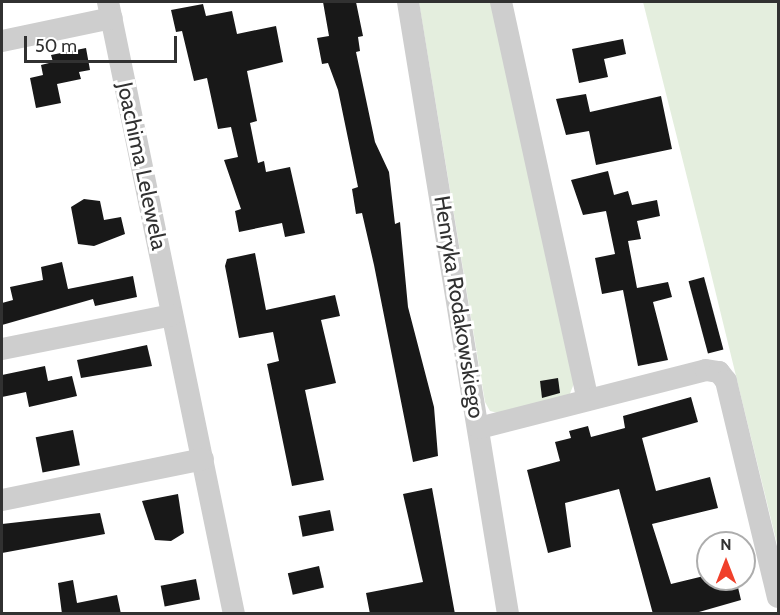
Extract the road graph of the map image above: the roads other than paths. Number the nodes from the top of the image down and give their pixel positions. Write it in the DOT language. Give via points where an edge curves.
graph roads {
  1 [pos="408,2"];
  2 [pos="501,2"];
  3 [pos="110,10"];
  4 [pos="2,41"];
  5 [pos="172,315"];
  6 [pos="2,349"];
  7 [pos="588,400"];
  8 [pos="479,428"];
  9 [pos="202,459"];
  10 [pos="2,500"];
  11 [pos="778,597"];
  12 [pos="234,614"];
  13 [pos="508,614"];
  1 -- 8 [label="street, Henryka Rodakowskiego"];
  2 -- 7 [label="street"];
  3 -- 4 [label="street, Joachima Lelewela"];
  3 -- 5 [label="street, Joachima Lelewela"];
  5 -- 6 [label="street"];
  5 -- 9 [label="street, Joachima Lelewela"];
  7 -- 8 [label="street"];
  7 -- 11 [label="street" via="706,370 721,374"];
  8 -- 13 [label="street, Henryka Rodakowskiego"];
  9 -- 10 [label="street"];
  9 -- 12 [label="street, Joachima Lelewela"];
}
